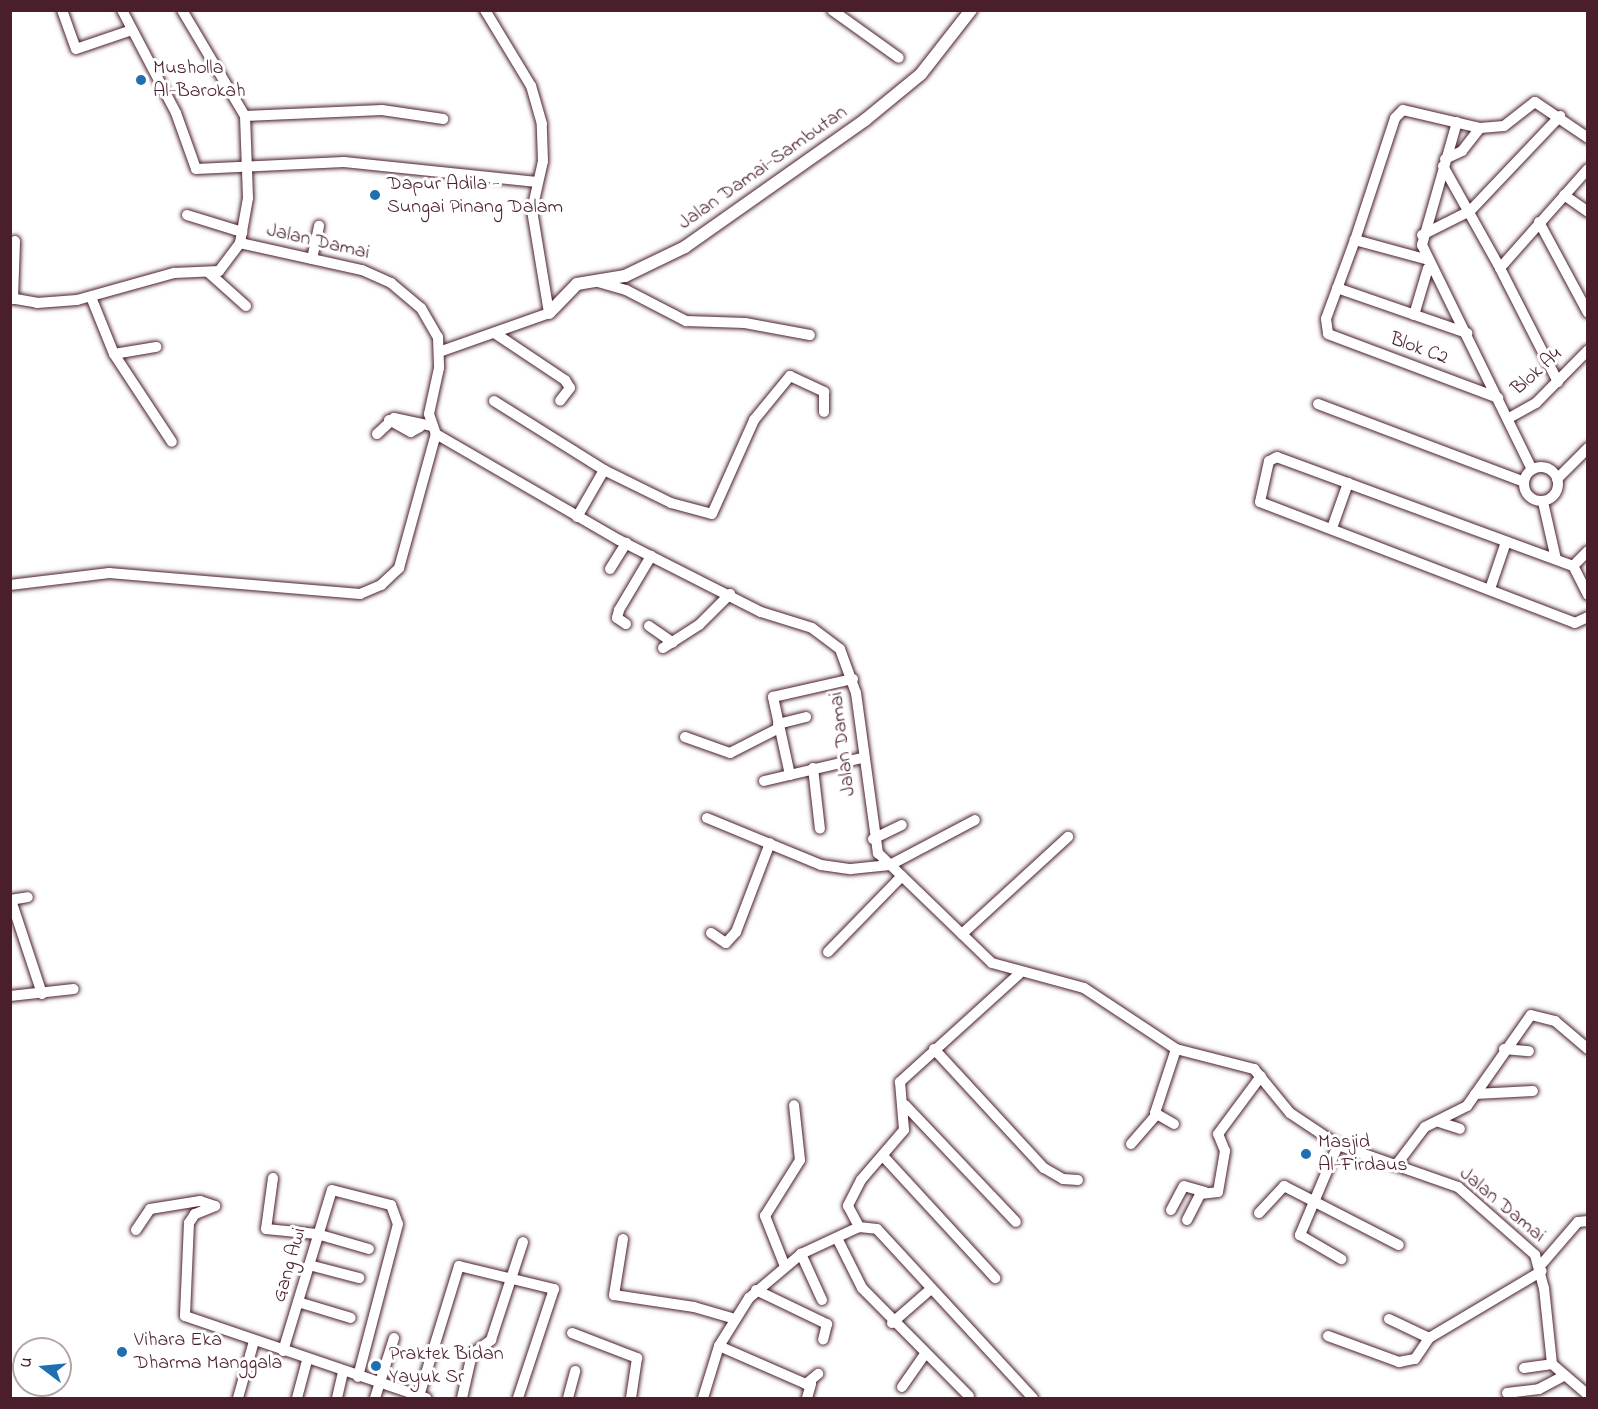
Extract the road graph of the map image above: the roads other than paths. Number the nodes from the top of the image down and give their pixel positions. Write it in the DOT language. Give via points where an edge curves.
graph roads {
  1 [pos="62,10"];
  2 [pos="122,10"];
  3 [pos="182,10"];
  4 [pos="832,10"];
  5 [pos="971,10"];
  6 [pos="490,12"];
  7 [pos="132,30"];
  8 [pos="899,58"];
  9 [pos="1560,116"];
  10 [pos="245,117"];
  11 [pos="443,119"];
  12 [pos="1457,122"];
  13 [pos="1480,128"];
  14 [pos="1587,138"];
  15 [pos="1444,163"];
  16 [pos="249,169"];
  17 [pos="1587,169"];
  18 [pos="537,182"];
  19 [pos="1564,195"];
  20 [pos="1470,211"];
  21 [pos="1587,212"];
  22 [pos="187,215"];
  23 [pos="1539,222"];
  24 [pos="319,226"];
  25 [pos="1422,235"];
  26 [pos="241,238"];
  27 [pos="1355,240"];
  28 [pos="15,241"];
  29 [pos="312,259"];
  30 [pos="1427,264"];
  31 [pos="1500,268"];
  32 [pos="208,272"];
  33 [pos="598,282"];
  34 [pos="1337,288"];
  35 [pos="91,297"];
  36 [pos="12,298"];
  37 [pos="246,306"];
  38 [pos="549,312"];
  39 [pos="1587,313"];
  40 [pos="1414,315"];
  41 [pos="1467,333"];
  42 [pos="495,334"];
  43 [pos="810,335"];
  44 [pos="156,347"];
  45 [pos="1587,350"];
  46 [pos="439,352"];
  47 [pos="114,354"];
  48 [pos="1558,382"];
  49 [pos="1498,398"];
  50 [pos="494,400"];
  51 [pos="560,401"];
  52 [pos="1318,404"];
  53 [pos="824,412"];
  54 [pos="1509,418"];
  55 [pos="429,429"];
  56 [pos="377,434"];
  57 [pos="172,442"];
  58 [pos="1587,448"];
  59 [pos="604,470"];
  60 [pos="1532,470"];
  61 [pos="1557,479"];
  62 [pos="1524,482"];
  63 [pos="1348,483"];
  64 [pos="1543,502"];
  65 [pos="577,517"];
  66 [pos="1332,528"];
  67 [pos="1506,542"];
  68 [pos="626,543"];
  69 [pos="1587,551"];
  70 [pos="651,556"];
  71 [pos="1556,559"];
  72 [pos="1573,566"];
  73 [pos="610,569"];
  74 [pos="10,585"];
  75 [pos="1490,589"];
  76 [pos="730,594"];
  77 [pos="1587,595"];
  78 [pos="1587,617"];
  79 [pos="627,624"];
  80 [pos="649,626"];
  81 [pos="853,679"];
  82 [pos="806,717"];
  83 [pos="778,726"];
  84 [pos="685,737"];
  85 [pos="862,758"];
  86 [pos="813,768"];
  87 [pos="790,775"];
  88 [pos="764,781"];
  89 [pos="707,818"];
  90 [pos="975,820"];
  91 [pos="902,825"];
  92 [pos="820,829"];
  93 [pos="1068,837"];
  94 [pos="873,839"];
  95 [pos="770,843"];
  96 [pos="890,865"];
  97 [pos="902,876"];
  98 [pos="28,897"];
  99 [pos="11,900"];
  100 [pos="711,933"];
  101 [pos="962,934"];
  102 [pos="828,952"];
  103 [pos="1019,974"];
  104 [pos="74,989"];
  105 [pos="42,994"];
  106 [pos="10,996"];
  107 [pos="934,1049"];
  108 [pos="1176,1049"];
  109 [pos="1504,1049"];
  110 [pos="1587,1049"];
  111 [pos="1528,1051"];
  112 [pos="1261,1076"];
  113 [pos="1533,1091"];
  114 [pos="1475,1094"];
  115 [pos="794,1105"];
  116 [pos="905,1105"];
  117 [pos="1156,1115"];
  118 [pos="1439,1121"];
  119 [pos="1174,1124"];
  120 [pos="1460,1129"];
  121 [pos="1131,1144"];
  122 [pos="1338,1145"];
  123 [pos="883,1156"];
  124 [pos="1397,1164"];
  125 [pos="273,1178"];
  126 [pos="1078,1180"];
  127 [pos="1205,1192"];
  128 [pos="1311,1203"];
  129 [pos="1170,1210"];
  130 [pos="1259,1213"];
  131 [pos="1187,1220"];
  132 [pos="1587,1221"];
  133 [pos="1016,1222"];
  134 [pos="859,1227"];
  135 [pos="136,1230"];
  136 [pos="317,1234"];
  137 [pos="624,1239"];
  138 [pos="838,1240"];
  139 [pos="524,1242"];
  140 [pos="1399,1245"];
  141 [pos="369,1249"];
  142 [pos="801,1254"];
  143 [pos="1341,1259"];
  144 [pos="784,1264"];
  145 [pos="309,1265"];
  146 [pos="1541,1268"];
  147 [pos="359,1278"];
  148 [pos="994,1278"];
  149 [pos="512,1280"];
  150 [pos="931,1289"];
  151 [pos="756,1290"];
  152 [pos="822,1300"];
  153 [pos="298,1302"];
  154 [pos="351,1318"];
  155 [pos="1389,1318"];
  156 [pos="735,1319"];
  157 [pos="892,1323"];
  158 [pos="572,1333"];
  159 [pos="1328,1336"];
  160 [pos="394,1338"];
  161 [pos="1429,1338"];
  162 [pos="823,1340"];
  163 [pos="254,1341"];
  164 [pos="719,1346"];
  165 [pos="283,1351"];
  166 [pos="925,1354"];
  167 [pos="307,1360"];
  168 [pos="1552,1364"];
  169 [pos="1524,1368"];
  170 [pos="575,1371"];
  171 [pos="344,1372"];
  172 [pos="818,1374"];
  173 [pos="358,1377"];
  174 [pos="1562,1377"];
  175 [pos="380,1384"];
  176 [pos="811,1384"];
  177 [pos="902,1387"];
  178 [pos="1507,1393"];
  179 [pos="1587,1395"];
  180 [pos="969,1396"];
  181 [pos="417,1397"];
  182 [pos="238,1398"];
  183 [pos="297,1398"];
  184 [pos="337,1398"];
  185 [pos="375,1398"];
  186 [pos="462,1398"];
  187 [pos="518,1398"];
  188 [pos="568,1398"];
  189 [pos="631,1398"];
  190 [pos="703,1398"];
  191 [pos="807,1398"];
  192 [pos="1033,1398"];
  1 -- 7 [label="street" via="76,49"];
  2 -- 7 [label="street"];
  3 -- 10 [label="street"];
  4 -- 8 [label="street"];
  5 -- 33 [label="street, Jalan Damai-Sambutan" via="921,74 865,120 684,248 625,276"];
  6 -- 18 [label="street" via="537,104 543,142"];
  7 -- 16 [label="street" via="176,113 192,167"];
  9 -- 13 [label="street" via="1534,102 1504,126"];
  9 -- 14 [label="street"];
  9 -- 20 [label="street"];
  10 -- 11 [label="street" via="372,110"];
  10 -- 16 [label="street"];
  12 -- 13 [label="street"];
  12 -- 15 [label="street"];
  12 -- 27 [label="street" via="1397,112"];
  13 -- 15 [label="street" via="1461,151"];
  15 -- 20 [label="street"];
  15 -- 25 [label="street"];
  16 -- 18 [label="street" via="344,162"];
  16 -- 26 [label="street"];
  17 -- 19 [label="street"];
  18 -- 38 [label="street" via="534,230"];
  19 -- 21 [label="street"];
  19 -- 23 [label="street"];
  20 -- 25 [label="street"];
  20 -- 31 [label="street"];
  22 -- 26 [label="street"];
  23 -- 31 [label="street"];
  23 -- 39 [label="street"];
  24 -- 29 [label="street"];
  25 -- 30 [label="street"];
  26 -- 29 [label="street, Jalan Damai"];
  26 -- 32 [label="street, Jalan Damai" via="222,270"];
  27 -- 30 [label="street"];
  27 -- 34 [label="street"];
  28 -- 36 [label="street"];
  29 -- 46 [label="street, Jalan Damai" via="391,283 421,308 438,337"];
  30 -- 40 [label="street"];
  30 -- 41 [label="street"];
  31 -- 48 [label="street"];
  32 -- 35 [label="street" via="174,273"];
  32 -- 37 [label="street"];
  33 -- 38 [label="street, Jalan Damai-Sambutan" via="578,284"];
  33 -- 43 [label="street" via="626,290 686,321 745,323"];
  34 -- 40 [label="street"];
  34 -- 49 [label="street, Blok C2" via="1326,319 1328,334"];
  35 -- 36 [label="street" via="37,303"];
  35 -- 47 [label="street"];
  38 -- 42 [label="street" via="535,321"];
  40 -- 41 [label="street"];
  41 -- 49 [label="street"];
  42 -- 46 [label="street"];
  42 -- 51 [label="street" via="565,380 570,388"];
  44 -- 47 [label="street"];
  45 -- 48 [label="street, Blok A4"];
  46 -- 55 [label="street, Jalan Damai"];
  47 -- 57 [label="street"];
  48 -- 54 [label="street, Blok A4"];
  49 -- 54 [label="street"];
  50 -- 59 [label="street"];
  52 -- 62 [label="street"];
  53 -- 59 [label="street" via="824,392 790,376 754,420 722,501 708,516"];
  54 -- 60 [label="street"];
  55 -- 56 [label="street" via="389,420"];
  55 -- 65 [label="street, Jalan Damai"];
  55 -- 74 [label="street" via="399,568 381,585 360,594 110,573"];
  58 -- 61 [label="street"];
  59 -- 65 [label="street"];
  60 -- 61 [label="street" via="1542,467"];
  60 -- 62 [label="street"];
  61 -- 64 [label="street" via="1552,497"];
  62 -- 64 [label="street" via="1526,493"];
  63 -- 66 [label="street"];
  63 -- 66 [label="street" via="1274,456 1269,460 1260,502"];
  63 -- 67 [label="street"];
  64 -- 71 [label="street"];
  65 -- 68 [label="street, Jalan Damai"];
  66 -- 75 [label="street"];
  67 -- 71 [label="street"];
  67 -- 75 [label="street"];
  68 -- 70 [label="street, Jalan Damai"];
  68 -- 73 [label="street"];
  69 -- 72 [label="street"];
  70 -- 76 [label="street, Jalan Damai"];
  70 -- 79 [label="street" via="619,610 617,618"];
  71 -- 72 [label="street"];
  72 -- 77 [label="street"];
  75 -- 78 [label="street" via="1575,623"];
  76 -- 80 [label="street" via="668,646"];
  76 -- 81 [label="street, Jalan Damai" via="761,612 823,633 840,648"];
  81 -- 83 [label="street" via="775,695"];
  81 -- 85 [label="street, Jalan Damai"];
  82 -- 83 [label="street"];
  83 -- 84 [label="street" via="730,753"];
  83 -- 87 [label="street"];
  85 -- 86 [label="street"];
  85 -- 94 [label="street, Jalan Damai"];
  86 -- 87 [label="street"];
  86 -- 92 [label="street"];
  87 -- 88 [label="street"];
  89 -- 95 [label="street"];
  90 -- 96 [label="street"];
  91 -- 94 [label="street"];
  93 -- 101 [label="street"];
  94 -- 96 [label="street, Jalan Damai"];
  95 -- 96 [label="street" via="821,865"];
  95 -- 100 [label="street" via="736,932 726,943"];
  96 -- 97 [label="street, Jalan Damai"];
  97 -- 101 [label="street, Jalan Damai"];
  97 -- 102 [label="street"];
  98 -- 99 [label="street"];
  99 -- 105 [label="street"];
  101 -- 103 [label="street, Jalan Damai" via="992,963"];
  103 -- 107 [label="street"];
  103 -- 108 [label="street, Jalan Damai" via="1084,988"];
  104 -- 105 [label="street"];
  105 -- 106 [label="street"];
  107 -- 116 [label="street" via="900,1082"];
  107 -- 126 [label="street" via="1044,1168 1063,1179"];
  108 -- 112 [label="street, Jalan Damai" via="1248,1067"];
  108 -- 117 [label="street"];
  109 -- 110 [label="street" via="1534,1014 1555,1021"];
  109 -- 111 [label="street"];
  109 -- 114 [label="street"];
  112 -- 122 [label="street, Jalan Damai" via="1290,1113"];
  112 -- 127 [label="street" via="1219,1129 1225,1151 1220,1188"];
  113 -- 114 [label="street"];
  114 -- 118 [label="street" via="1457,1115"];
  115 -- 144 [label="street" via="800,1160 765,1216"];
  116 -- 123 [label="street" via="904,1130"];
  116 -- 133 [label="street"];
  117 -- 119 [label="street"];
  117 -- 121 [label="street"];
  118 -- 120 [label="street"];
  118 -- 124 [label="street" via="1425,1127"];
  122 -- 124 [label="street, Jalan Damai"];
  122 -- 128 [label="street"];
  123 -- 134 [label="street" via="848,1200"];
  123 -- 148 [label="street"];
  124 -- 146 [label="street, Jalan Damai" via="1458,1186 1526,1246"];
  125 -- 136 [label="street" via="267,1229"];
  127 -- 129 [label="street" via="1184,1186"];
  127 -- 131 [label="street"];
  128 -- 130 [label="street" via="1280,1186"];
  128 -- 140 [label="street"];
  128 -- 143 [label="street" via="1301,1239"];
  132 -- 146 [label="street" via="1578,1222"];
  134 -- 138 [label="street"];
  134 -- 150 [label="street" via="877,1229"];
  135 -- 163 [label="street" via="150,1209 200,1201 215,1206 195,1214 189,1223 184,1313"];
  136 -- 141 [label="street"];
  136 -- 145 [label="street, Gang Awi"];
  136 -- 173 [label="street, Gang Awi" via="333,1190 391,1205 398,1214"];
  137 -- 156 [label="street" via="614,1295 694,1306"];
  138 -- 142 [label="street"];
  138 -- 157 [label="street" via="854,1277"];
  139 -- 149 [label="street"];
  142 -- 144 [label="street"];
  142 -- 152 [label="street"];
  144 -- 151 [label="street"];
  145 -- 147 [label="street"];
  145 -- 153 [label="street, Gang Awi"];
  146 -- 161 [label="street"];
  146 -- 168 [label="street, Jalan Damai"];
  149 -- 181 [label="street" via="459,1266"];
  149 -- 186 [label="street" via="491,1340 472,1354"];
  149 -- 187 [label="street" via="554,1289"];
  150 -- 157 [label="street"];
  150 -- 192 [label="street"];
  151 -- 156 [label="street"];
  151 -- 162 [label="street" via="828,1324"];
  153 -- 154 [label="street"];
  153 -- 165 [label="street, Gang Awi"];
  155 -- 161 [label="street"];
  156 -- 164 [label="street"];
  157 -- 166 [label="street"];
  158 -- 189 [label="street" via="637,1358"];
  159 -- 161 [label="street" via="1399,1362 1415,1359"];
  160 -- 175 [label="street"];
  163 -- 165 [label="street"];
  163 -- 182 [label="street"];
  164 -- 176 [label="street"];
  164 -- 190 [label="street"];
  165 -- 167 [label="street"];
  166 -- 177 [label="street"];
  166 -- 180 [label="street"];
  167 -- 171 [label="street"];
  167 -- 183 [label="street"];
  168 -- 169 [label="street"];
  168 -- 174 [label="street"];
  170 -- 188 [label="street"];
  171 -- 173 [label="street"];
  171 -- 184 [label="street"];
  172 -- 176 [label="street"];
  173 -- 175 [label="street"];
  174 -- 178 [label="street" via="1539,1389"];
  174 -- 179 [label="street"];
  175 -- 181 [label="street"];
  175 -- 185 [label="street"];
  176 -- 191 [label="street"];
}
